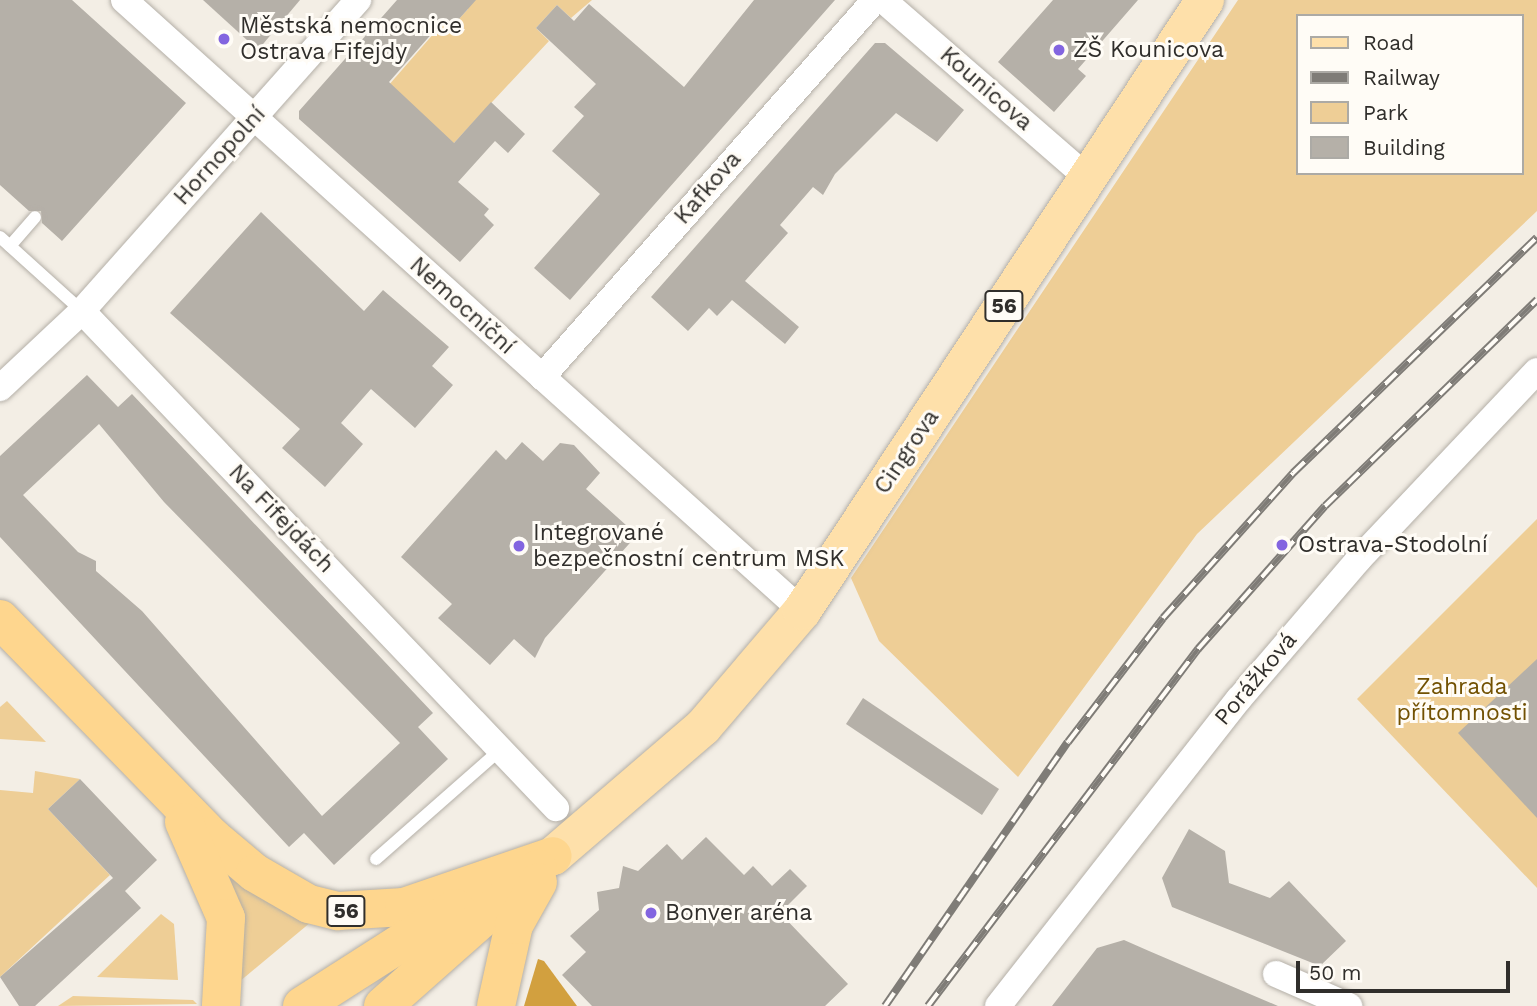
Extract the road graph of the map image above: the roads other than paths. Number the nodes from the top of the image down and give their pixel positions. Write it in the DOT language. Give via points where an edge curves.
graph roads {
  1 [pos="124,0"];
  2 [pos="358,0"];
  3 [pos="875,0"];
  4 [pos="883,0"];
  5 [pos="1206,0"];
  6 [pos="253,118"];
  7 [pos="1089,179"];
  8 [pos="35,217"];
  9 [pos="0,237"];
  10 [pos="10,246"];
  11 [pos="82,311"];
  12 [pos="1537,371"];
  13 [pos="542,377"];
  14 [pos="0,388"];
  15 [pos="802,611"];
  16 [pos="0,619"];
  17 [pos="501,749"];
  18 [pos="171,795"];
  19 [pos="556,808"];
  20 [pos="553,856"];
  21 [pos="376,859"];
  22 [pos="1276,974"];
  23 [pos="220,1006"];
  24 [pos="302,1006"];
  25 [pos="383,1006"];
  26 [pos="496,1006"];
  27 [pos="998,1006"];
  28 [pos="1349,1006"];
  1 -- 6 [label="street, Nemocniční"];
  2 -- 6 [label="street, Hornopolní"];
  3 -- 13 [label="street, Kafkova"];
  4 -- 7 [label="street, Kounicova"];
  5 -- 7 [label="main road, Cingrova / 56"];
  6 -- 11 [label="street, Hornopolní"];
  6 -- 13 [label="street, Nemocniční"];
  7 -- 15 [label="main road, Cingrova / 56"];
  8 -- 10 [label="lane"];
  9 -- 10 [label="lane, Na Fifejdách"];
  10 -- 11 [label="lane, Na Fifejdách"];
  11 -- 14 [label="street, Hornopolní"];
  11 -- 17 [label="street, Na Fifejdách"];
  12 -- 27 [label="street, Porážková" via="1358,560 1239,699"];
  13 -- 15 [label="street, Nemocniční"];
  15 -- 20 [label="main road, Cingrova / 56" via="704,727"];
  16 -- 18 [label="highway, 56"];
  17 -- 19 [label="street, Na Fifejdách"];
  17 -- 21 [label="lane"];
  18 -- 20 [label="highway, 56" via="255,873 309,904 338,911 417,904"];
  18 -- 23 [label="highway, 56" via="226,918"];
  20 -- 24 [label="highway, 56" via="410,933"];
  20 -- 25 [label="highway, 56"];
  20 -- 26 [label="highway, 56" via="514,925"];
  22 -- 28 [label="street"];
}
